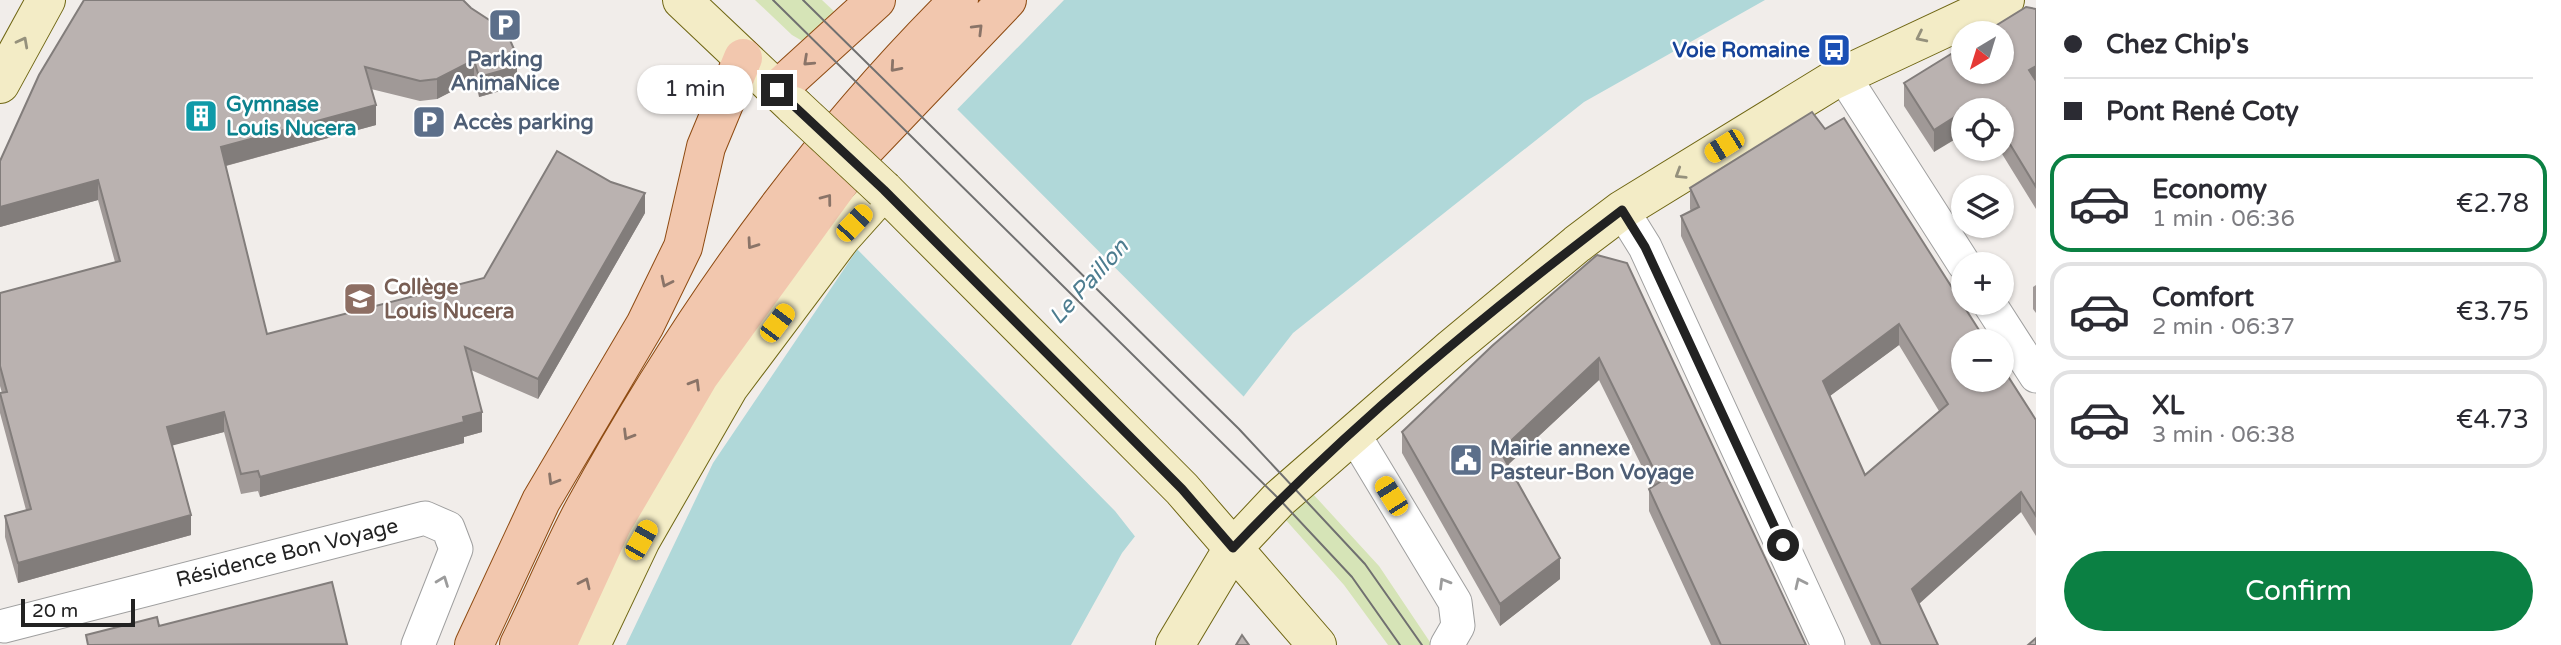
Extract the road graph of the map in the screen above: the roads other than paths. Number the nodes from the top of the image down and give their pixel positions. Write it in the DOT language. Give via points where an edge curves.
graph roads {
  1 [pos="46,0"];
  2 [pos="682,0"];
  3 [pos="876,0"];
  4 [pos="959,0"];
  5 [pos="1007,0"];
  6 [pos="2005,0"];
  7 [pos="743,58"];
  8 [pos="1843,75"];
  9 [pos="0,84"];
  10 [pos="785,98"];
  11 [pos="884,190"];
  12 [pos="1622,210"];
  13 [pos="1957,252"];
  14 [pos="1997,315"];
  15 [pos="2036,376"];
  16 [pos="1353,433"];
  17 [pos="1233,548"];
  18 [pos="4,632"];
  19 [pos="1458,639"];
  20 [pos="418,645"];
  21 [pos="474,645"];
  22 [pos="519,645"];
  23 [pos="557,645"];
  24 [pos="591,645"];
  25 [pos="1175,645"];
  26 [pos="1317,645"];
  27 [pos="1828,645"];
  9 -- 1 [label="main road, one-way"];
  2 -- 7 [label="main road"];
  3 -- 10 [label="main road, one-way"];
  4 -- 22 [label="main road, one-way" via="838,131 674,358 583,512"];
  23 -- 5 [label="main road, one-way" via="612,525 700,375 861,153"];
  6 -- 8 [label="main road, one-way"];
  7 -- 10 [label="main road"];
  7 -- 21 [label="main road, one-way" via="706,147 683,247 645,325 541,501"];
  8 -- 12 [label="main road, one-way"];
  8 -- 13 [label="street"];
  10 -- 11 [label="main road, bridge"];
  11 -- 17 [label="main road" via="1182,489"];
  11 -- 24 [label="main road" via="841,238 729,387 641,540"];
  12 -- 16 [label="main road" via="1517,292"];
  27 -- 12 [label="street, one-way" via="1645,247"];
  14 -- 15 [label="street"];
  16 -- 17 [label="main road" via="1279,499"];
  19 -- 16 [label="street, one-way" via="1455,601"];
  17 -- 25 [label="main road"];
  17 -- 26 [label="main road"];
  20 -- 18 [label="street, Résidence Bon Voyage, one-way" via="456,549 448,528 425,518"];
}
